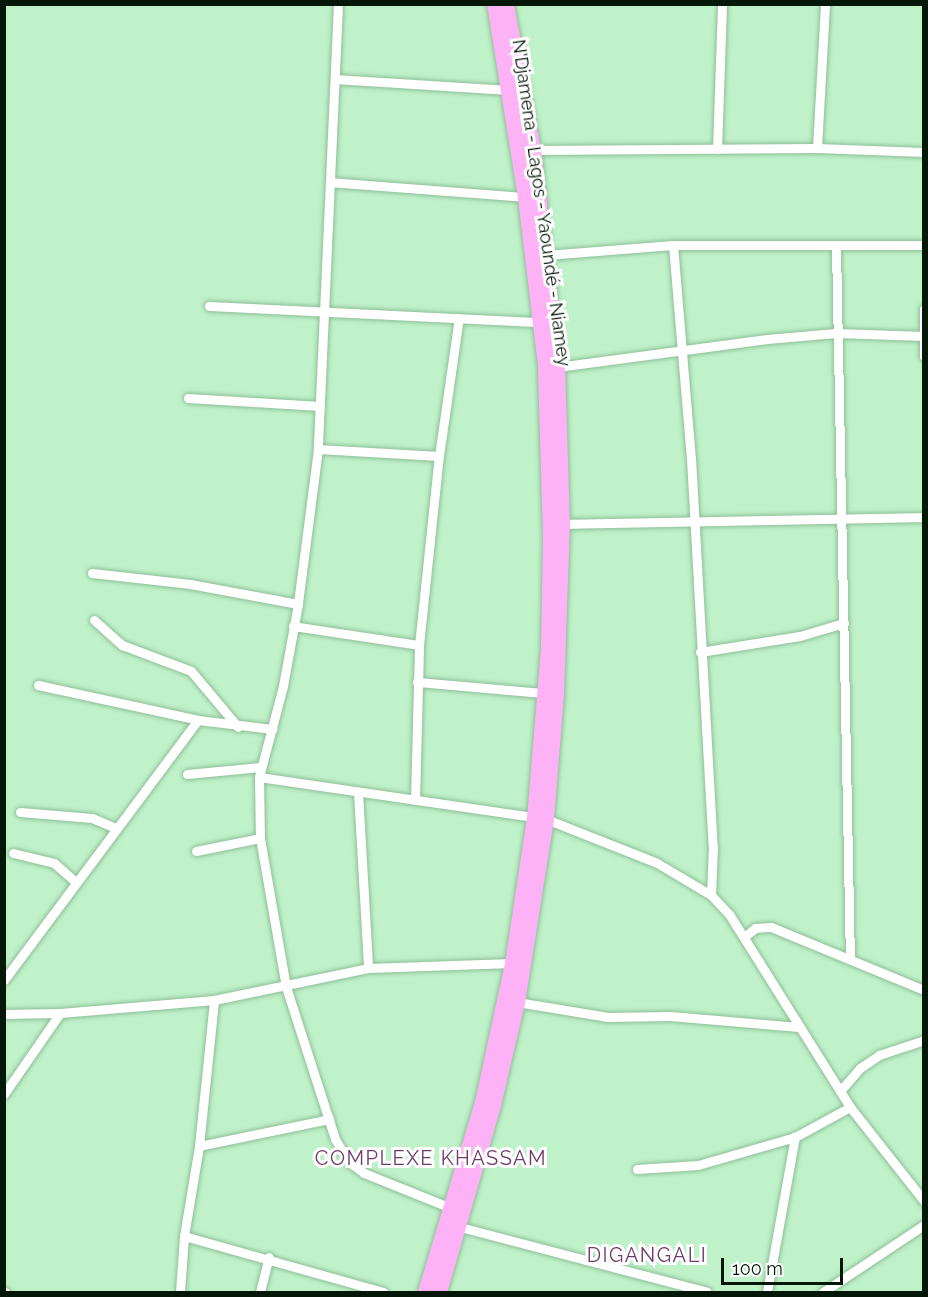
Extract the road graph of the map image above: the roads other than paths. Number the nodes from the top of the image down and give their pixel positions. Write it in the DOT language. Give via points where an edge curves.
graph roads {
  1 [pos="338,4"];
  2 [pos="494,4"];
  3 [pos="506,4"];
  4 [pos="722,4"];
  5 [pos="825,4"];
  6 [pos="335,79"];
  7 [pos="509,90"];
  8 [pos="817,148"];
  9 [pos="717,149"];
  10 [pos="532,150"];
  11 [pos="924,152"];
  12 [pos="330,182"];
  13 [pos="525,198"];
  14 [pos="673,244"];
  15 [pos="924,245"];
  16 [pos="836,246"];
  17 [pos="546,255"];
  18 [pos="209,306"];
  19 [pos="924,309"];
  20 [pos="326,310"];
  21 [pos="459,318"];
  22 [pos="541,322"];
  23 [pos="836,333"];
  24 [pos="923,336"];
  25 [pos="684,353"];
  26 [pos="924,356"];
  27 [pos="557,367"];
  28 [pos="188,398"];
  29 [pos="320,406"];
  30 [pos="318,449"];
  31 [pos="439,456"];
  32 [pos="924,517"];
  33 [pos="841,519"];
  34 [pos="695,522"];
  35 [pos="562,524"];
  36 [pos="92,573"];
  37 [pos="298,604"];
  38 [pos="94,620"];
  39 [pos="844,623"];
  40 [pos="293,626"];
  41 [pos="419,645"];
  42 [pos="700,651"];
  43 [pos="417,682"];
  44 [pos="38,685"];
  45 [pos="544,693"];
  46 [pos="198,720"];
  47 [pos="238,727"];
  48 [pos="272,729"];
  49 [pos="260,772"];
  50 [pos="187,774"];
  51 [pos="358,792"];
  52 [pos="415,800"];
  53 [pos="20,812"];
  54 [pos="540,818"];
  55 [pos="116,828"];
  56 [pos="260,838"];
  57 [pos="196,851"];
  58 [pos="13,853"];
  59 [pos="76,882"];
  60 [pos="711,895"];
  61 [pos="744,937"];
  62 [pos="850,958"];
  63 [pos="512,963"];
  64 [pos="368,968"];
  65 [pos="4,980"];
  66 [pos="286,987"];
  67 [pos="924,990"];
  68 [pos="214,1000"];
  69 [pos="517,1002"];
  70 [pos="60,1013"];
  71 [pos="4,1014"];
  72 [pos="799,1027"];
  73 [pos="924,1040"];
  74 [pos="840,1091"];
  75 [pos="4,1094"];
  76 [pos="850,1107"];
  77 [pos="329,1119"];
  78 [pos="795,1137"];
  79 [pos="199,1146"];
  80 [pos="638,1169"];
  81 [pos="924,1201"];
  82 [pos="451,1208"];
  83 [pos="924,1225"];
  84 [pos="460,1227"];
  85 [pos="184,1236"];
  86 [pos="269,1257"];
  87 [pos="180,1293"];
  88 [pos="260,1293"];
  89 [pos="383,1293"];
  90 [pos="425,1293"];
  91 [pos="439,1293"];
  92 [pos="707,1293"];
  93 [pos="767,1293"];
  94 [pos="823,1293"];
  1 -- 6 [label="street"];
  2 -- 7 [label="highway, N'Djamena - Lagos - Yaoundé - Niamey"];
  3 -- 10 [label="highway, N'Djamena - Lagos - Yaoundé - Niamey"];
  4 -- 9 [label="street"];
  5 -- 8 [label="street"];
  6 -- 7 [label="street"];
  6 -- 12 [label="street"];
  7 -- 13 [label="highway, N'Djamena - Lagos - Yaoundé - Niamey"];
  8 -- 9 [label="street"];
  8 -- 11 [label="street"];
  9 -- 10 [label="street"];
  10 -- 17 [label="highway, N'Djamena - Lagos - Yaoundé - Niamey"];
  12 -- 13 [label="street"];
  12 -- 20 [label="street"];
  13 -- 22 [label="highway, N'Djamena - Lagos - Yaoundé - Niamey"];
  14 -- 16 [label="street"];
  14 -- 17 [label="street"];
  14 -- 25 [label="street"];
  15 -- 16 [label="street"];
  16 -- 23 [label="street"];
  17 -- 27 [label="highway, N'Djamena - Lagos - Yaoundé - Niamey"];
  18 -- 20 [label="street"];
  19 -- 24 [label="street"];
  20 -- 21 [label="street"];
  20 -- 29 [label="street"];
  21 -- 22 [label="street"];
  21 -- 31 [label="street"];
  22 -- 45 [label="highway, N'Djamena - Lagos - Yaoundé - Niamey" via="550,538"];
  23 -- 24 [label="street"];
  23 -- 25 [label="street" via="767,339"];
  23 -- 33 [label="street"];
  24 -- 26 [label="street"];
  25 -- 27 [label="street"];
  25 -- 34 [label="street"];
  27 -- 35 [label="highway, N'Djamena - Lagos - Yaoundé - Niamey"];
  28 -- 29 [label="street"];
  29 -- 30 [label="street"];
  30 -- 31 [label="street"];
  30 -- 37 [label="street"];
  31 -- 41 [label="street"];
  32 -- 33 [label="street"];
  33 -- 34 [label="street"];
  33 -- 39 [label="street"];
  34 -- 35 [label="street"];
  34 -- 42 [label="street"];
  35 -- 54 [label="highway, N'Djamena - Lagos - Yaoundé - Niamey" via="556,694"];
  36 -- 37 [label="street" via="190,584"];
  37 -- 40 [label="street"];
  38 -- 47 [label="street" via="122,645 192,671"];
  39 -- 42 [label="street" via="800,636"];
  39 -- 62 [label="street"];
  40 -- 41 [label="street"];
  40 -- 48 [label="street"];
  41 -- 43 [label="street"];
  42 -- 60 [label="street" via="713,846"];
  43 -- 45 [label="street"];
  43 -- 52 [label="street"];
  44 -- 46 [label="street"];
  45 -- 54 [label="highway, N'Djamena - Lagos - Yaoundé - Niamey"];
  46 -- 47 [label="street"];
  46 -- 55 [label="street"];
  47 -- 48 [label="street"];
  48 -- 49 [label="street"];
  49 -- 50 [label="street"];
  49 -- 51 [label="street"];
  49 -- 56 [label="street"];
  51 -- 52 [label="street"];
  51 -- 64 [label="street"];
  52 -- 54 [label="street"];
  53 -- 55 [label="street" via="74,815"];
  54 -- 60 [label="street" via="657,863"];
  54 -- 63 [label="highway, N'Djamena - Lagos - Yaoundé - Niamey"];
  54 -- 69 [label="highway, N'Djamena - Lagos - Yaoundé - Niamey"];
  55 -- 59 [label="street"];
  56 -- 57 [label="street"];
  56 -- 66 [label="street"];
  58 -- 59 [label="street" via="54,863"];
  59 -- 65 [label="street" via="72,894"];
  60 -- 61 [label="street"];
  61 -- 62 [label="street" via="755,928 771,927"];
  61 -- 72 [label="street"];
  62 -- 67 [label="street"];
  63 -- 64 [label="street"];
  63 -- 82 [label="highway, N'Djamena - Lagos - Yaoundé - Niamey" via="482,1102"];
  64 -- 66 [label="street"];
  66 -- 68 [label="street"];
  66 -- 77 [label="street"];
  68 -- 70 [label="street"];
  68 -- 79 [label="street"];
  69 -- 72 [label="street" via="608,1017 670,1016"];
  69 -- 84 [label="highway, N'Djamena - Lagos - Yaoundé - Niamey"];
  70 -- 71 [label="street"];
  70 -- 75 [label="street"];
  72 -- 74 [label="street"];
  73 -- 74 [label="street" via="879,1055 860,1068"];
  74 -- 76 [label="street"];
  76 -- 78 [label="street"];
  76 -- 81 [label="street"];
  77 -- 79 [label="street"];
  77 -- 82 [label="street" via="349,1162 364,1173"];
  78 -- 80 [label="street" via="698,1165"];
  78 -- 93 [label="street"];
  79 -- 85 [label="street"];
  82 -- 90 [label="highway, N'Djamena - Lagos - Yaoundé - Niamey"];
  83 -- 94 [label="street"];
  84 -- 91 [label="highway, N'Djamena - Lagos - Yaoundé - Niamey"];
  84 -- 92 [label="street"];
  85 -- 86 [label="street"];
  85 -- 87 [label="street"];
  86 -- 88 [label="street"];
  86 -- 89 [label="street"];
}
